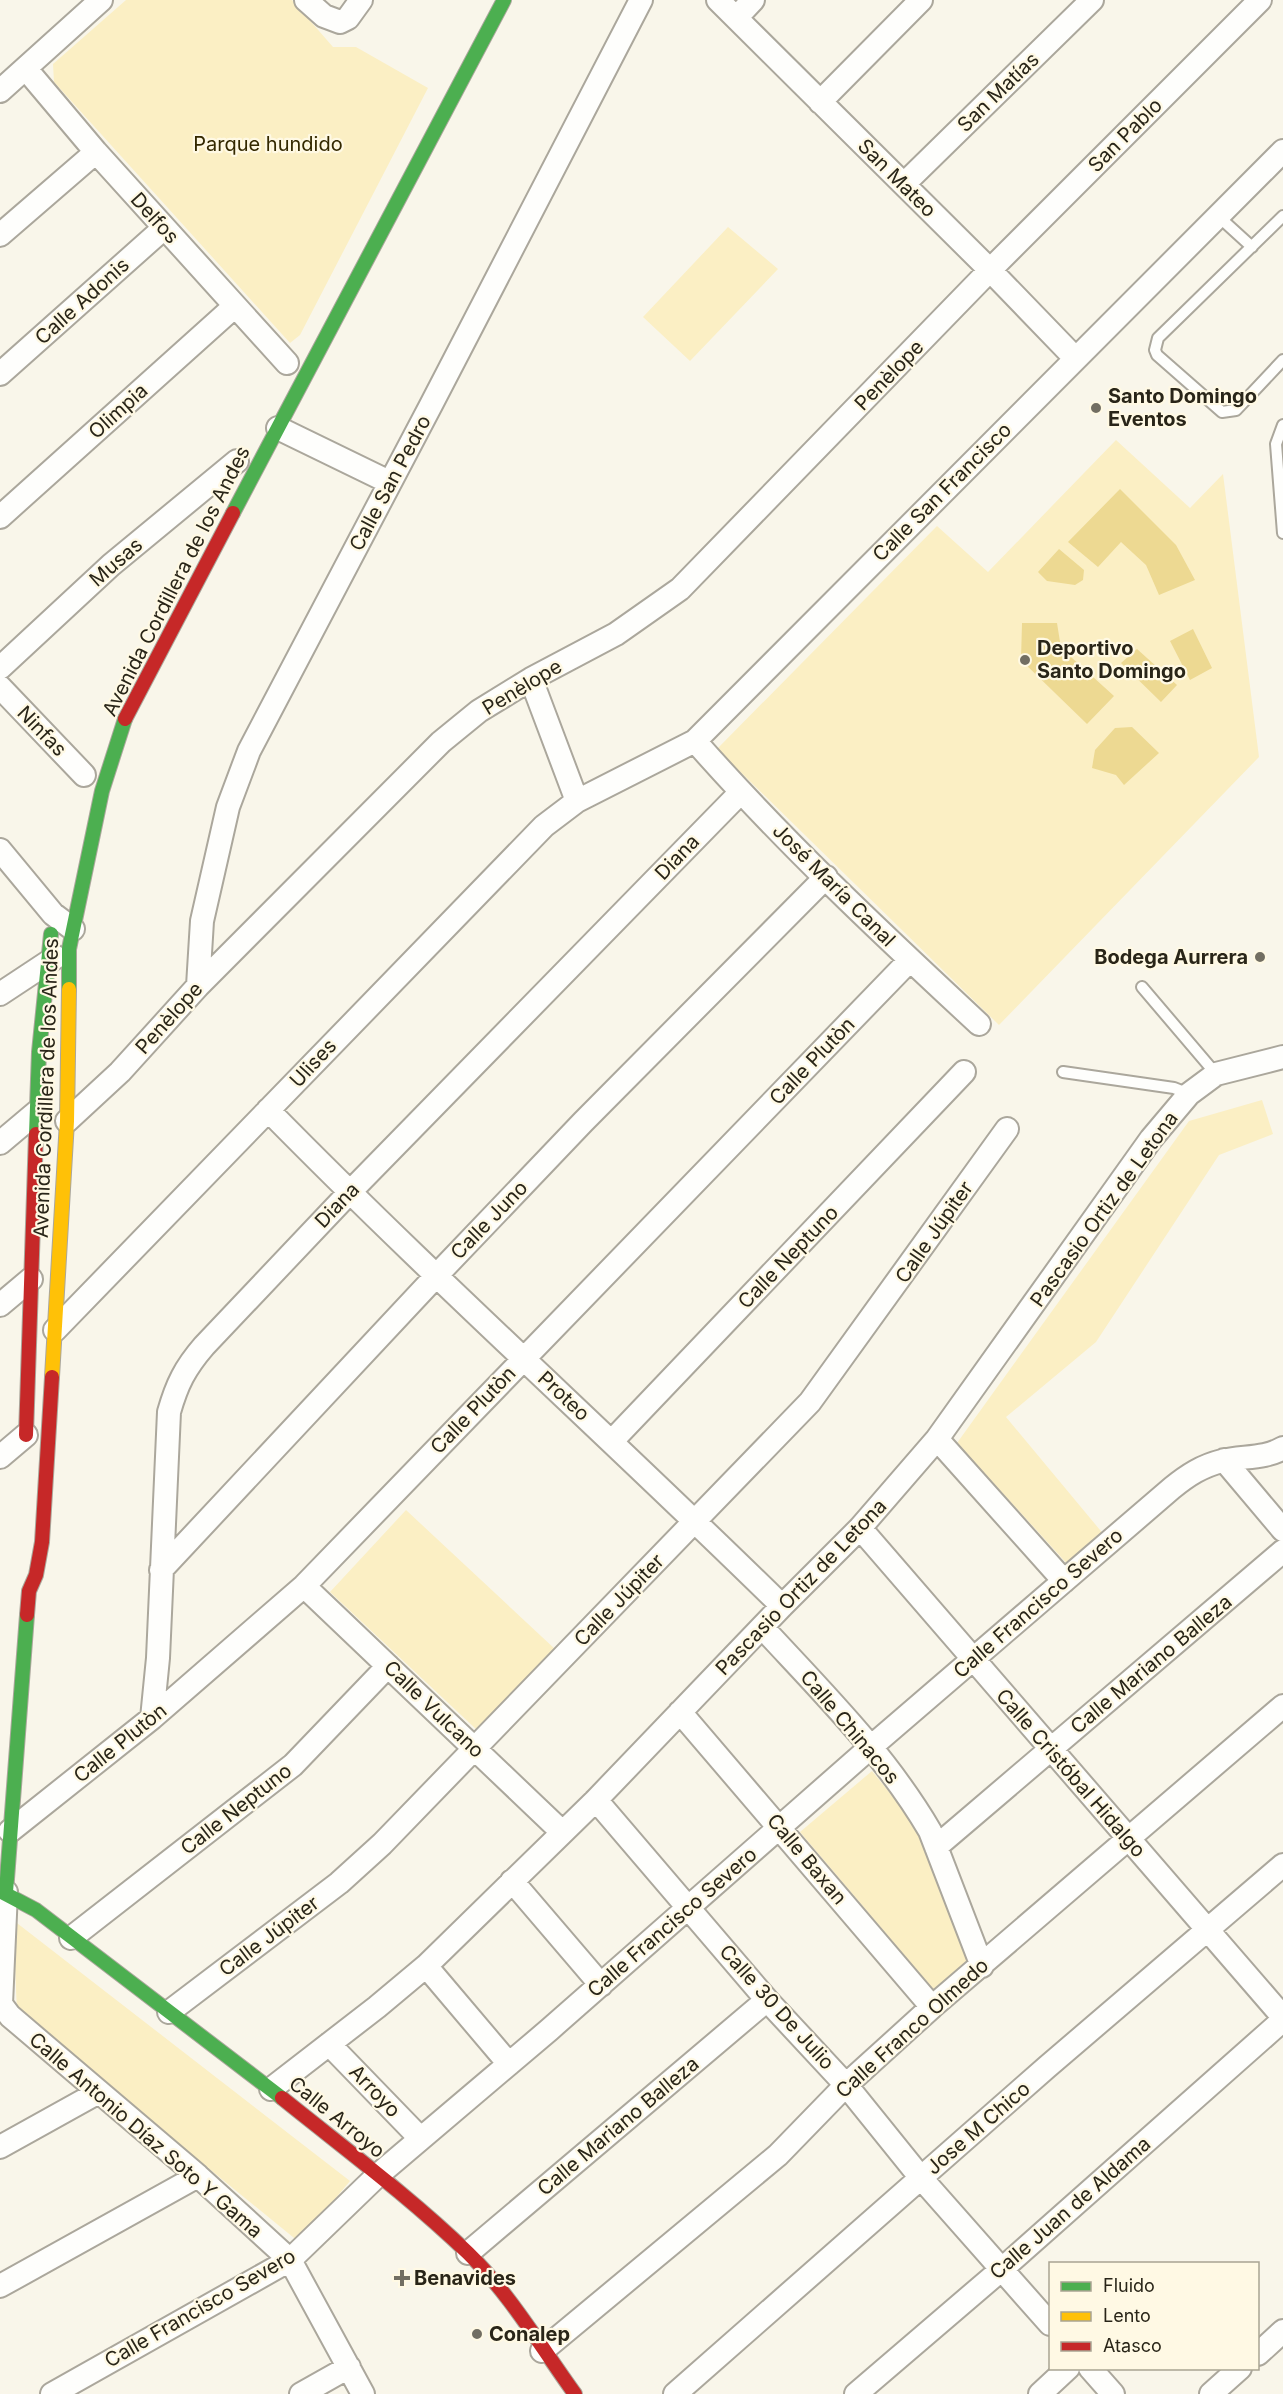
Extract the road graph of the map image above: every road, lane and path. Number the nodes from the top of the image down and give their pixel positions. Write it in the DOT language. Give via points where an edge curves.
graph roads {
  1 [pos="101,0"];
  2 [pos="306,0"];
  3 [pos="361,0"];
  4 [pos="504,0"];
  5 [pos="640,0"];
  6 [pos="718,0"];
  7 [pos="753,0"];
  8 [pos="921,0"];
  9 [pos="1092,0"];
  10 [pos="1260,0"];
  11 [pos="737,17"];
  12 [pos="26,69"];
  13 [pos="0,91"];
  14 [pos="820,102"];
  15 [pos="1283,151"];
  16 [pos="96,152"];
  17 [pos="904,184"];
  18 [pos="1218,216"];
  19 [pos="1283,216"];
  20 [pos="164,228"];
  21 [pos="0,235"];
  22 [pos="1252,247"];
  23 [pos="990,270"];
  24 [pos="235,306"];
  25 [pos="1075,358"];
  26 [pos="1283,360"];
  27 [pos="287,363"];
  28 [pos="0,374"];
  29 [pos="1283,424"];
  30 [pos="278,428"];
  31 [pos="240,456"];
  32 [pos="389,482"];
  33 [pos="221,492"];
  34 [pos="0,516"];
  35 [pos="1283,533"];
  36 [pos="0,668"];
  37 [pos="531,679"];
  38 [pos="0,687"];
  39 [pos="695,741"];
  40 [pos="85,774"];
  41 [pos="740,793"];
  42 [pos="577,801"];
  43 [pos="0,850"];
  44 [pos="826,877"];
  45 [pos="55,908"];
  46 [pos="71,939"];
  47 [pos="910,960"];
  48 [pos="48,962"];
  49 [pos="198,986"];
  50 [pos="1142,987"];
  51 [pos="0,994"];
  52 [pos="979,1024"];
  53 [pos="1283,1058"];
  54 [pos="964,1072"];
  55 [pos="1063,1072"];
  56 [pos="1216,1074"];
  57 [pos="1189,1094"];
  58 [pos="268,1110"];
  59 [pos="38,1111"];
  60 [pos="67,1121"];
  61 [pos="1007,1129"];
  62 [pos="0,1143"];
  63 [pos="349,1192"];
  64 [pos="436,1276"];
  65 [pos="32,1279"];
  66 [pos="0,1305"];
  67 [pos="54,1330"];
  68 [pos="523,1358"];
  69 [pos="27,1435"];
  70 [pos="937,1439"];
  71 [pos="612,1441"];
  72 [pos="1283,1448"];
  73 [pos="0,1457"];
  74 [pos="25,1458"];
  75 [pos="1224,1460"];
  76 [pos="696,1522"];
  77 [pos="860,1528"];
  78 [pos="1283,1530"];
  79 [pos="1283,1551"];
  80 [pos="23,1566"];
  81 [pos="161,1570"];
  82 [pos="1064,1581"];
  83 [pos="304,1586"];
  84 [pos="29,1591"];
  85 [pos="782,1606"];
  86 [pos="762,1627"];
  87 [pos="973,1660"];
  88 [pos="388,1666"];
  89 [pos="1283,1706"];
  90 [pos="680,1713"];
  91 [pos="152,1718"];
  92 [pos="872,1746"];
  93 [pos="475,1747"];
  94 [pos="1051,1749"];
  95 [pos="10,1779"];
  96 [pos="596,1800"];
  97 [pos="0,1809"];
  98 [pos="780,1827"];
  99 [pos="562,1832"];
  100 [pos="9,1835"];
  101 [pos="1128,1839"];
  102 [pos="936,1846"];
  103 [pos="0,1858"];
  104 [pos="1283,1865"];
  105 [pos="23,1868"];
  106 [pos="512,1881"];
  107 [pos="3,1884"];
  108 [pos="689,1907"];
  109 [pos="1209,1930"];
  110 [pos="71,1938"];
  111 [pos="426,1966"];
  112 [pos="982,1966"];
  113 [pos="601,1986"];
  114 [pos="767,2000"];
  115 [pos="1,2004"];
  116 [pos="932,2007"];
  117 [pos="169,2012"];
  118 [pos="1283,2018"];
  119 [pos="329,2044"];
  120 [pos="509,2064"];
  121 [pos="846,2085"];
  122 [pos="271,2089"];
  123 [pos="99,2092"];
  124 [pos="420,2138"];
  125 [pos="0,2147"];
  126 [pos="378,2175"];
  127 [pos="198,2176"];
  128 [pos="921,2178"];
  129 [pos="468,2253"];
  130 [pos="290,2260"];
  131 [pos="1002,2269"];
  132 [pos="0,2286"];
  133 [pos="1049,2323"];
  134 [pos="1283,2331"];
  135 [pos="542,2351"];
  136 [pos="1259,2352"];
  137 [pos="349,2367"];
  138 [pos="1066,2370"];
  139 [pos="1092,2370"];
  140 [pos="1238,2370"];
  141 [pos="52,2394"];
  142 [pos="301,2394"];
  143 [pos="363,2394"];
  144 [pos="575,2394"];
  145 [pos="675,2394"];
  146 [pos="856,2394"];
  147 [pos="1040,2394"];
  148 [pos="1113,2394"];
  149 [pos="1211,2394"];
  1 -- 12 [label="street"];
  2 -- 3 [label="street" via="324,16 340,22 348,18"];
  4 -- 30 [label="street, Avenida Cordillera de los Andes"];
  5 -- 32 [label="street, Calle San Pedro"];
  6 -- 11 [label="street, San Mateo"];
  7 -- 11 [label="street"];
  8 -- 14 [label="street"];
  9 -- 17 [label="street, San Matías"];
  10 -- 23 [label="street, San Pablo"];
  11 -- 14 [label="street, San Mateo"];
  12 -- 13 [label="street"];
  12 -- 16 [label="street, Delfos"];
  14 -- 17 [label="street, San Mateo"];
  15 -- 18 [label="street, Calle San Francisco"];
  16 -- 20 [label="street, Delfos"];
  16 -- 21 [label="street"];
  17 -- 23 [label="street, San Mateo"];
  18 -- 22 [label="lane"];
  18 -- 25 [label="street, Calle San Francisco"];
  19 -- 22 [label="lane"];
  20 -- 24 [label="street, Delfos"];
  20 -- 28 [label="street, Calle Adonis"];
  22 -- 26 [label="lane" via="1158,338 1155,350 1222,411 1236,410"];
  23 -- 25 [label="street, San Mateo"];
  23 -- 37 [label="street, Penèlope" via="680,589 616,634"];
  24 -- 27 [label="street, Delfos"];
  24 -- 34 [label="street, Olimpia"];
  25 -- 39 [label="street, Calle San Francisco"];
  29 -- 35 [label="lane" via="1276,444"];
  30 -- 32 [label="street"];
  30 -- 46 [label="street, Avenida Cordillera de los Andes" via="121,726 102,791"];
  31 -- 33 [label="street, Avenida Cordillera de los Andes"];
  31 -- 36 [label="street, Musas" via="111,565"];
  32 -- 49 [label="street, Calle San Pedro" via="236,779 202,921"];
  37 -- 42 [label="street"];
  37 -- 49 [label="street, Penèlope" via="479,711 441,742"];
  38 -- 40 [label="street, Ninfas"];
  39 -- 41 [label="street, José María Canal"];
  39 -- 42 [label="street, Calle San Francisco"];
  41 -- 44 [label="street, José María Canal"];
  41 -- 63 [label="street, Diana"];
  42 -- 58 [label="street, Ulises" via="544,826 511,859"];
  43 -- 45 [label="street"];
  44 -- 47 [label="street, José María Canal"];
  44 -- 64 [label="street, Calle Juno"];
  45 -- 46 [label="street"];
  45 -- 48 [label="street, Avenida Cordillera de los Andes"];
  46 -- 48 [label="street"];
  46 -- 60 [label="street, Avenida Cordillera de los Andes"];
  47 -- 52 [label="street, José María Canal"];
  47 -- 68 [label="street, Calle Plutòn"];
  48 -- 51 [label="street"];
  48 -- 59 [label="street, Avenida Cordillera de los Andes"];
  49 -- 60 [label="street, Penèlope" via="120,1072"];
  50 -- 56 [label="lane"];
  53 -- 56 [label="street, Pascasio Ortiz de Letona"];
  54 -- 71 [label="street, Calle Neptuno"];
  55 -- 57 [label="lane" via="1174,1088"];
  56 -- 57 [label="street, Pascasio Ortiz de Letona"];
  57 -- 70 [label="street, Pascasio Ortiz de Letona" via="1151,1140"];
  58 -- 63 [label="street, Proteo"];
  58 -- 67 [label="street, Ulises"];
  59 -- 62 [label="street"];
  59 -- 65 [label="street, Avenida Cordillera de los Andes"];
  60 -- 67 [label="street, Avenida Cordillera de los Andes"];
  61 -- 76 [label="street, Calle Júpiter" via="810,1402"];
  63 -- 64 [label="street, Proteo"];
  63 -- 81 [label="street, Diana" via="204,1346 176,1386 169,1412"];
  64 -- 68 [label="street, Proteo"];
  64 -- 81 [label="street, Calle Juno"];
  65 -- 66 [label="street"];
  65 -- 69 [label="street, Avenida Cordillera de los Andes"];
  67 -- 84 [label="street, Avenida Cordillera de los Andes" via="42,1542"];
  68 -- 71 [label="street, Proteo"];
  68 -- 83 [label="street, Calle Plutòn"];
  69 -- 73 [label="street"];
  69 -- 74 [label="street, Avenida Cordillera de los Andes"];
  70 -- 77 [label="street, Pascasio Ortiz de Letona"];
  70 -- 82 [label="street"];
  71 -- 76 [label="street, Proteo"];
  72 -- 75 [label="street, Calle Francisco Severo"];
  75 -- 78 [label="street"];
  75 -- 82 [label="street, Calle Francisco Severo" via="1186,1477"];
  76 -- 85 [label="street, Proteo"];
  76 -- 93 [label="street, Calle Júpiter"];
  77 -- 85 [label="street, Pascasio Ortiz de Letona"];
  77 -- 87 [label="street, Calle Cristóbal Hidalgo"];
  79 -- 94 [label="street, Calle Mariano Balleza"];
  80 -- 84 [label="street, Avenida Cordillera de los Andes"];
  81 -- 91 [label="street, Diana"];
  82 -- 87 [label="street, Calle Francisco Severo"];
  83 -- 88 [label="street, Calle Vulcano"];
  83 -- 91 [label="street, Calle Plutòn"];
  84 -- 95 [label="street, Avenida Cordillera de los Andes"];
  85 -- 86 [label="street, Pascasio Ortiz de Letona"];
  86 -- 90 [label="street, Pascasio Ortiz de Letona"];
  86 -- 92 [label="street, Calle Chinacos"];
  87 -- 92 [label="street, Calle Francisco Severo"];
  87 -- 94 [label="street, Calle Cristóbal Hidalgo"];
  88 -- 93 [label="street, Calle Vulcano"];
  88 -- 110 [label="street, Calle Neptuno" via="292,1765"];
  89 -- 101 [label="street, Calle Franco Olmedo"];
  90 -- 96 [label="street, Pascasio Ortiz de Letona"];
  90 -- 98 [label="street, Calle Baxan"];
  91 -- 100 [label="street, Calle Plutòn"];
  92 -- 98 [label="street, Calle Francisco Severo"];
  92 -- 102 [label="street, Calle Chinacos" via="918,1810"];
  93 -- 99 [label="street, Calle Vulcano"];
  93 -- 117 [label="street, Calle Júpiter" via="339,1883"];
  94 -- 101 [label="street, Calle Cristóbal Hidalgo"];
  94 -- 102 [label="street, Calle Mariano Balleza"];
  95 -- 97 [label="street"];
  95 -- 100 [label="street, Avenida Cordillera de los Andes"];
  96 -- 99 [label="street, Pascasio Ortiz de Letona"];
  96 -- 108 [label="street, Calle 30 De Julio"];
  98 -- 108 [label="street, Calle Francisco Severo"];
  98 -- 116 [label="street, Calle Baxan"];
  99 -- 106 [label="street, Pascasio Ortiz de Letona"];
  100 -- 103 [label="street"];
  100 -- 105 [label="street"];
  100 -- 107 [label="street, Avenida Cordillera de los Andes"];
  101 -- 109 [label="street, Calle Cristóbal Hidalgo"];
  101 -- 112 [label="street, Calle Franco Olmedo"];
  102 -- 112 [label="street, Calle Chinacos"];
  104 -- 109 [label="street, Jose M Chico"];
  106 -- 111 [label="street, Pascasio Ortiz de Letona"];
  106 -- 113 [label="street"];
  107 -- 110 [label="street, Calle Arroyo" via="39,1908"];
  107 -- 115 [label="street, Calle Antonio Díaz Soto Y Gama"];
  108 -- 113 [label="street, Calle Francisco Severo"];
  108 -- 114 [label="street, Calle 30 De Julio"];
  109 -- 118 [label="street, Calle Cristóbal Hidalgo"];
  109 -- 128 [label="street, Jose M Chico"];
  110 -- 117 [label="street, Calle Arroyo"];
  111 -- 119 [label="street, Pascasio Ortiz de Letona"];
  111 -- 120 [label="street"];
  112 -- 116 [label="street, Calle Franco Olmedo"];
  113 -- 120 [label="street, Calle Francisco Severo"];
  114 -- 121 [label="street, Calle 30 De Julio"];
  114 -- 129 [label="street, Calle Mariano Balleza"];
  115 -- 123 [label="street, Calle Antonio Díaz Soto Y Gama" via="19,2025"];
  116 -- 121 [label="street, Calle Franco Olmedo"];
  117 -- 122 [label="street, Calle Arroyo"];
  118 -- 131 [label="street, Calle Juan de Aldama"];
  119 -- 122 [label="street, Pascasio Ortiz de Letona"];
  119 -- 124 [label="street, Arroyo"];
  120 -- 124 [label="street, Calle Francisco Severo"];
  121 -- 128 [label="street, Calle 30 De Julio"];
  121 -- 135 [label="street, Calle Franco Olmedo" via="778,2155"];
  122 -- 126 [label="street, Calle Arroyo"];
  123 -- 125 [label="street"];
  123 -- 127 [label="street, Calle Antonio Díaz Soto Y Gama"];
  124 -- 126 [label="street, Calle Francisco Severo"];
  126 -- 129 [label="street, Calle Arroyo"];
  126 -- 130 [label="street, Calle Francisco Severo"];
  127 -- 130 [label="street, Calle Antonio Díaz Soto Y Gama"];
  127 -- 132 [label="street"];
  128 -- 131 [label="street, Calle 30 De Julio"];
  128 -- 145 [label="street, Jose M Chico"];
  129 -- 135 [label="street, Calle Arroyo"];
  130 -- 137 [label="street, Calle Antonio Díaz Soto Y Gama"];
  130 -- 141 [label="street, Calle Francisco Severo"];
  131 -- 133 [label="street, Calle 30 De Julio"];
  131 -- 146 [label="street, Calle Juan de Aldama"];
  134 -- 136 [label="street"];
  135 -- 144 [label="street, Calle Arroyo"];
  137 -- 142 [label="street"];
  137 -- 143 [label="street, Calle Antonio Díaz Soto Y Gama"];
  138 -- 147 [label="street"];
  139 -- 148 [label="street"];
  140 -- 149 [label="street"];
}
